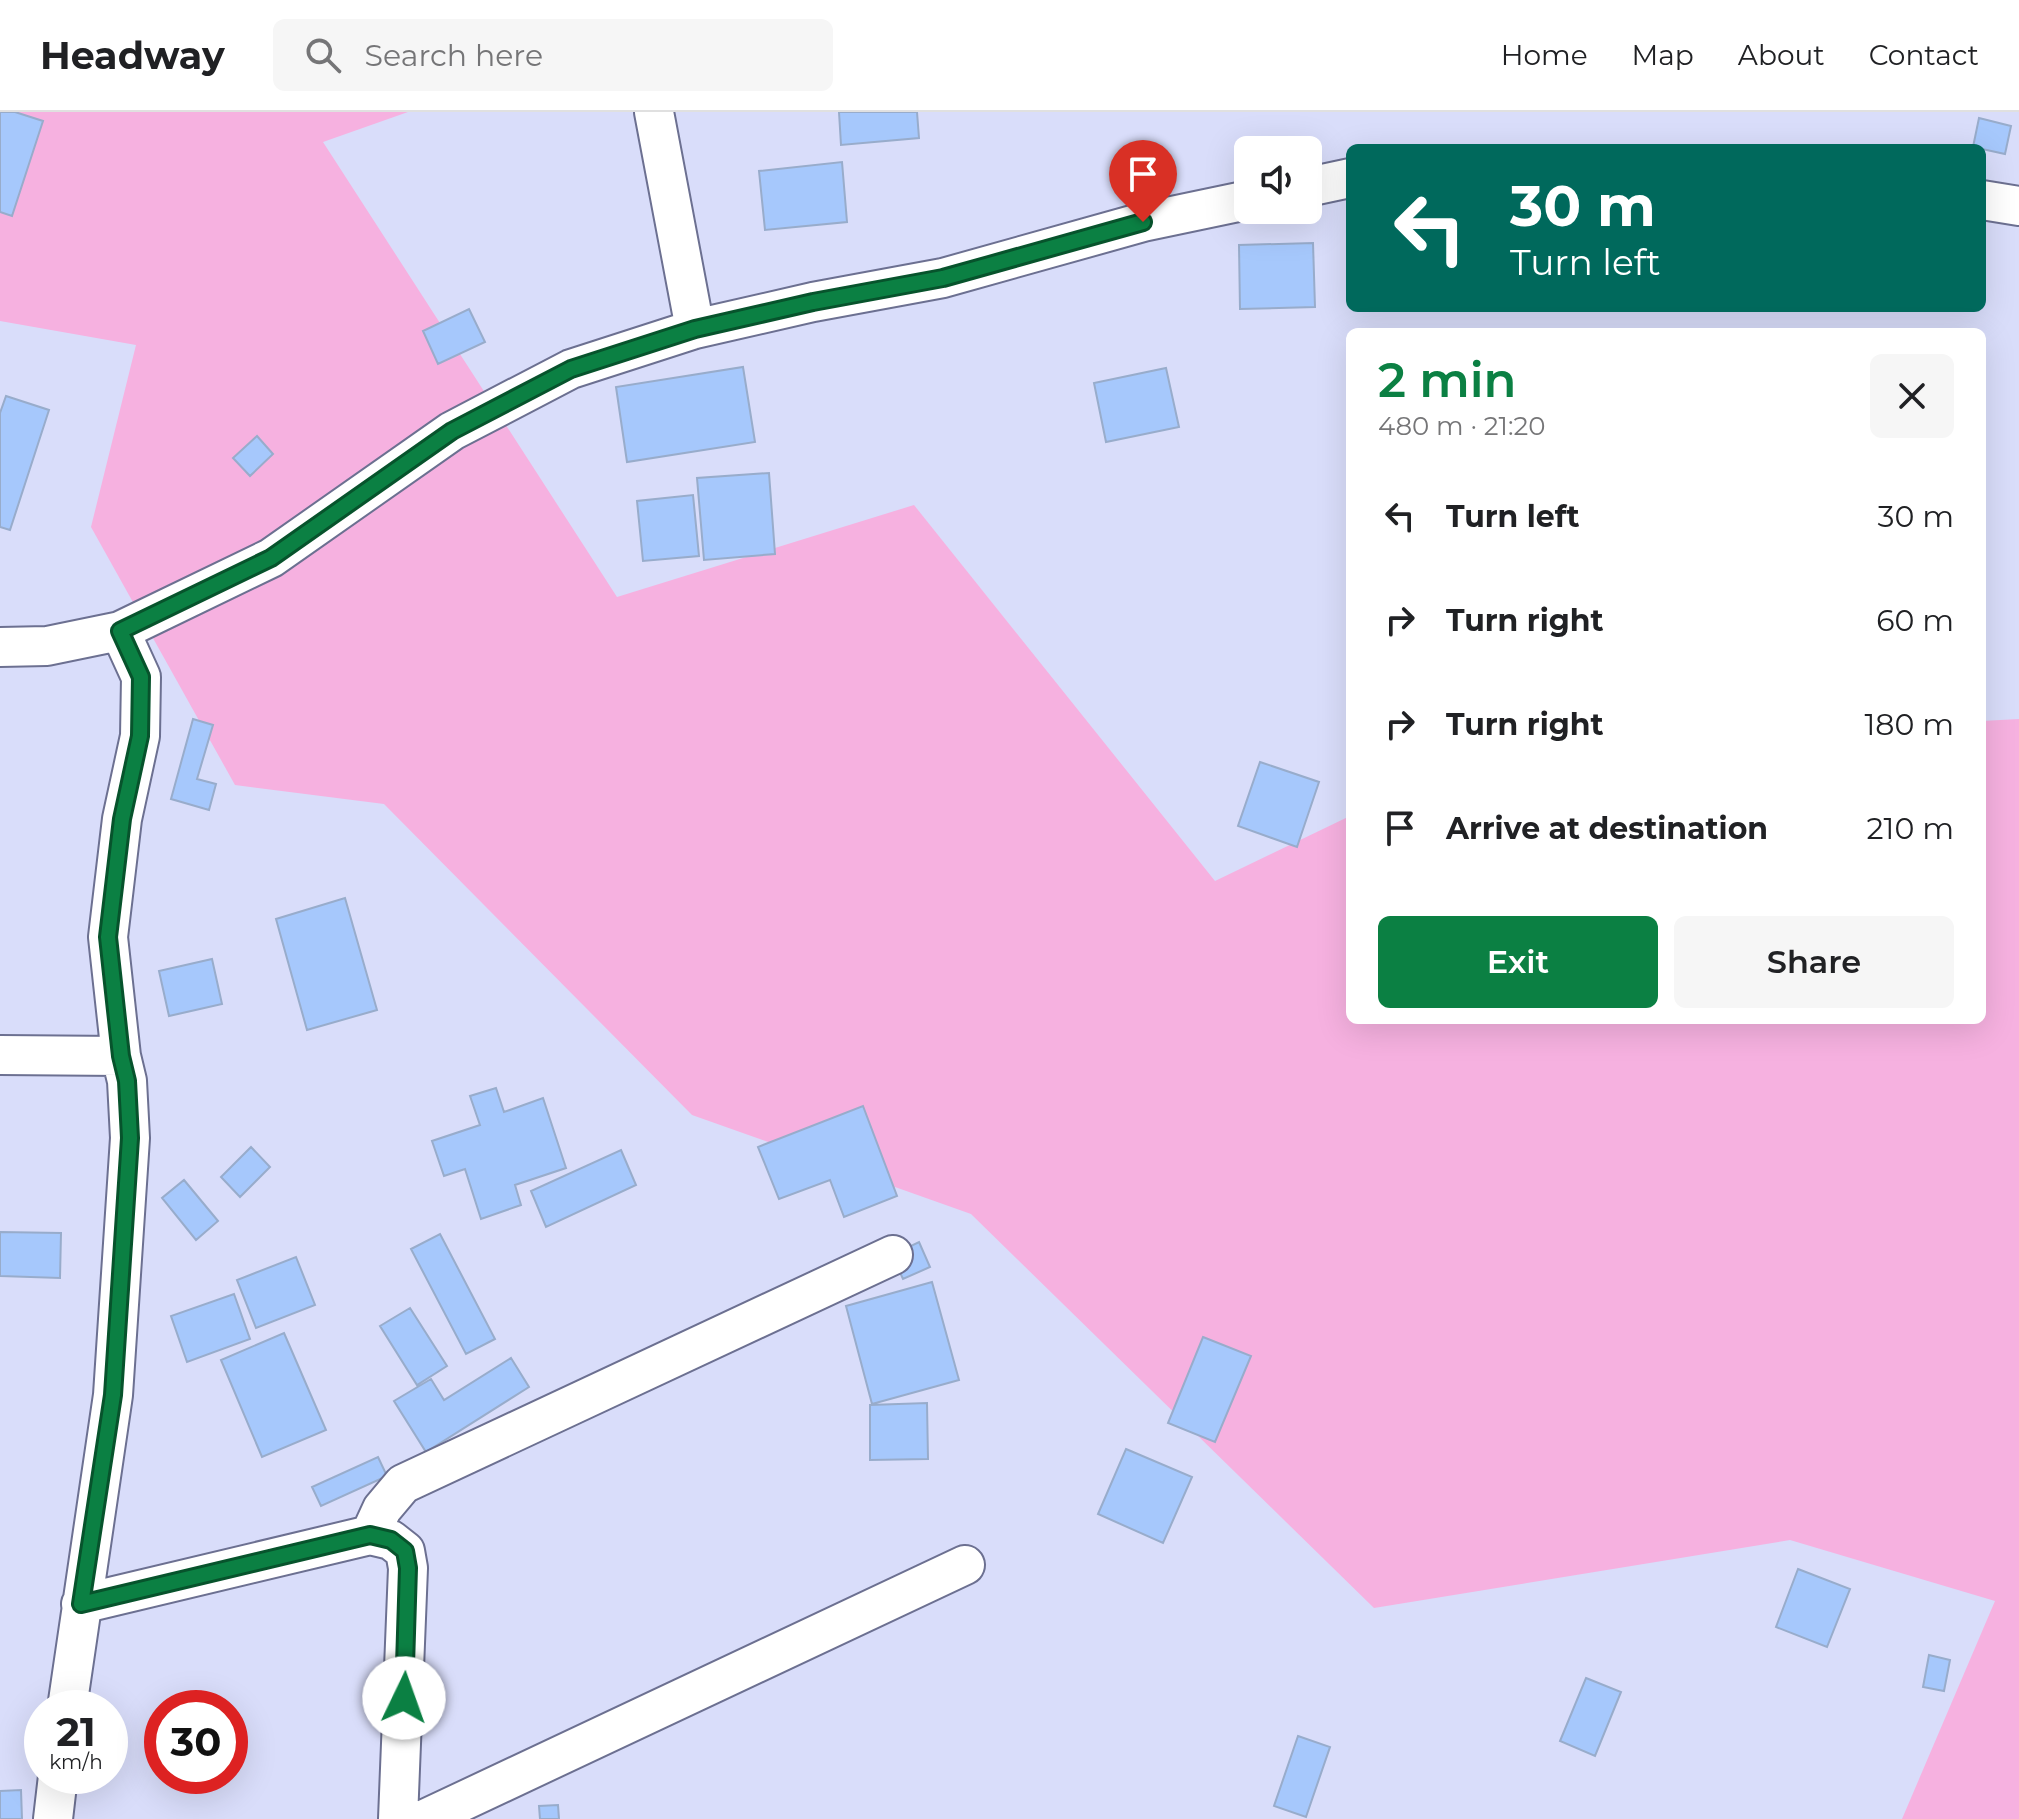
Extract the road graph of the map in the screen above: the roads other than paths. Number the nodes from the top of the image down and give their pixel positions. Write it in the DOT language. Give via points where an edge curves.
graph roads {
  1 [pos="654,112"];
  2 [pos="1346,179"];
  3 [pos="1322,184"];
  4 [pos="1986,201"];
  5 [pos="1234,203"];
  6 [pos="2019,206"];
  7 [pos="695,329"];
  8 [pos="120,631"];
  9 [pos="0,647"];
  10 [pos="0,1055"];
  11 [pos="121,1056"];
  12 [pos="893,1255"];
  13 [pos="370,1535"];
  14 [pos="965,1565"];
  15 [pos="81,1604"];
  16 [pos="69,1690"];
  17 [pos="56,1794"];
  18 [pos="53,1819"];
  19 [pos="398,1819"];
  20 [pos="425,1819"];
  1 -- 7 [label="street"];
  2 -- 3 [label="street"];
  4 -- 6 [label="street"];
  5 -- 7 [label="street" via="1143,222 943,278"];
  7 -- 8 [label="street" via="571,369 452,431 271,558"];
  8 -- 9 [label="street" via="47,646"];
  8 -- 11 [label="street" via="141,677 140,736 122,819 108,937"];
  10 -- 11 [label="street"];
  11 -- 15 [label="street" via="130,1138 113,1395"];
  12 -- 13 [label="street" via="403,1484 382,1509"];
  13 -- 15 [label="street"];
  13 -- 19 [label="street" via="391,1540 405,1551 408,1568"];
  14 -- 20 [label="street"];
  15 -- 16 [label="street"];
  17 -- 18 [label="street"];
}
